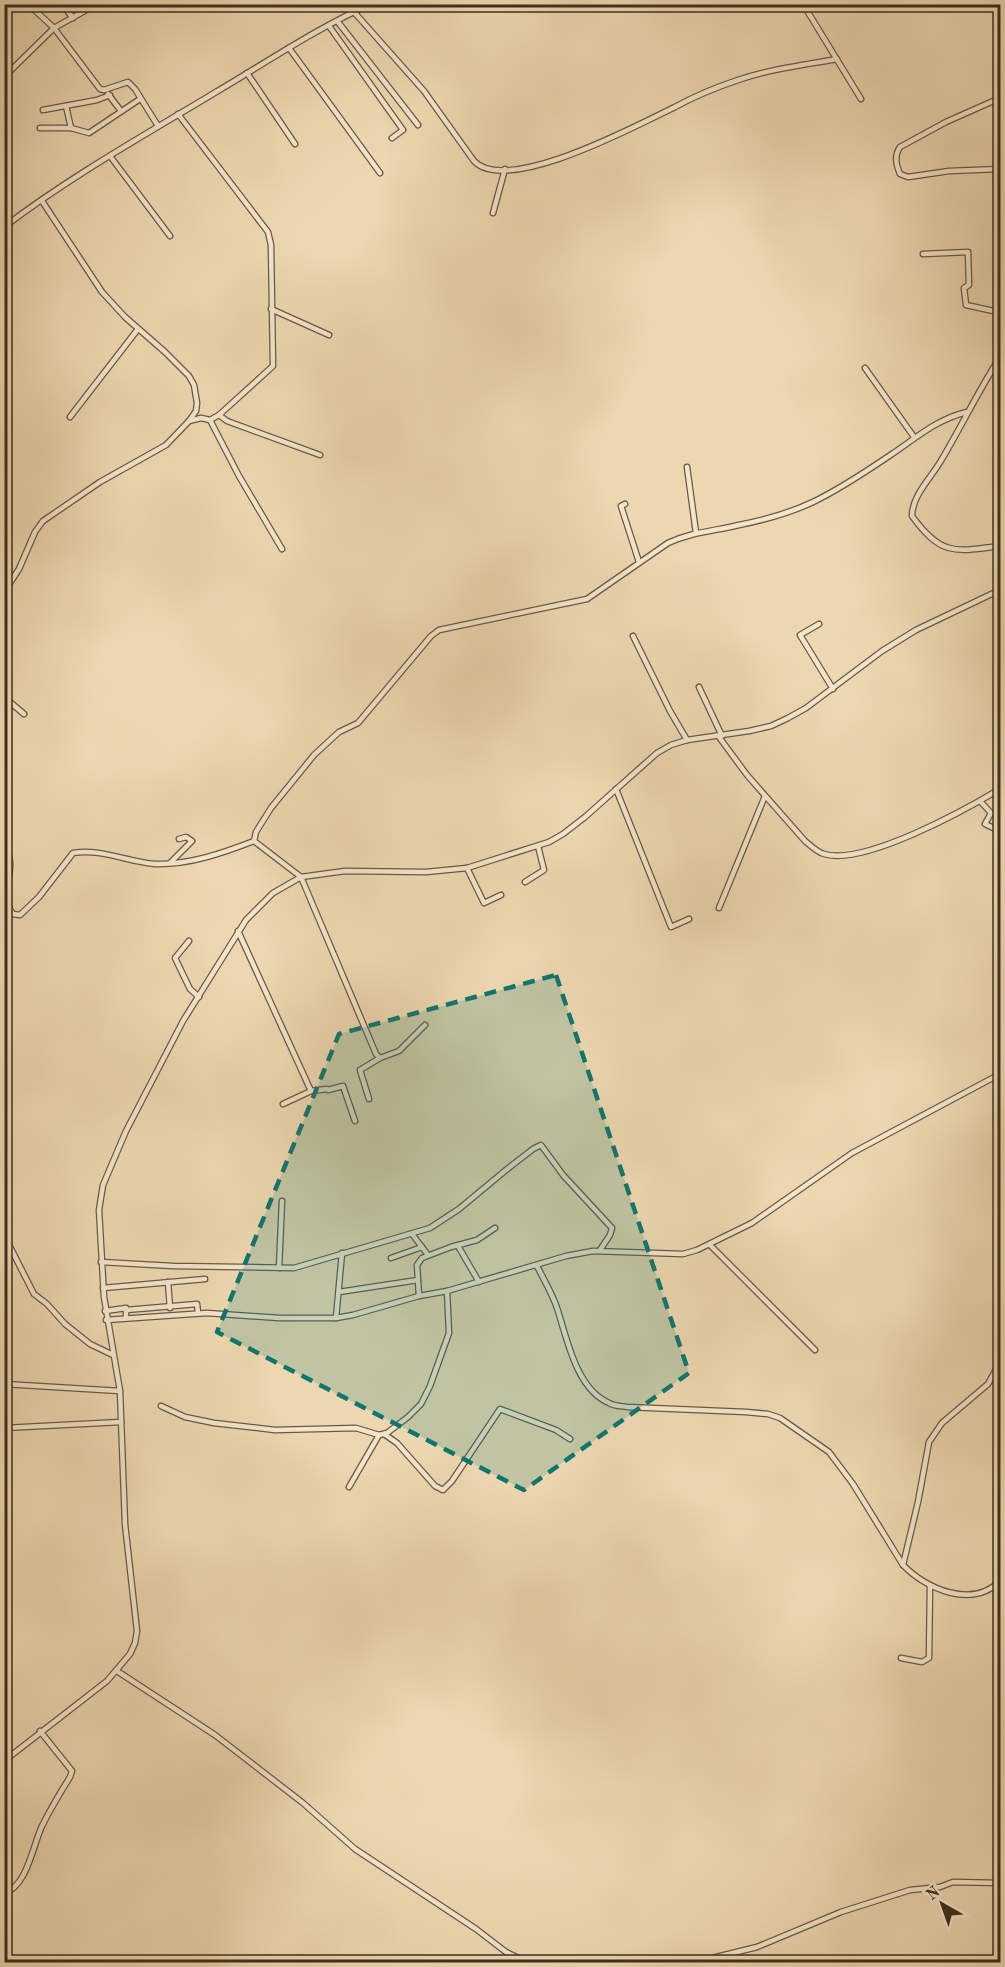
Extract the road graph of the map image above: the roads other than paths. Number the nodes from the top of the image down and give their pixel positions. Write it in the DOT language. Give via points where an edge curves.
graph roads {
  1 [pos="28,4"];
  2 [pos="62,4"];
  3 [pos="98,4"];
  4 [pos="345,4"];
  5 [pos="371,4"];
  6 [pos="803,4"];
  7 [pos="352,13"];
  8 [pos="73,18"];
  9 [pos="338,22"];
  10 [pos="329,26"];
  11 [pos="54,28"];
  12 [pos="289,48"];
  13 [pos="837,59"];
  14 [pos="247,73"];
  15 [pos="4,77"];
  16 [pos="104,90"];
  17 [pos="110,95"];
  18 [pos="1000,98"];
  19 [pos="140,99"];
  20 [pos="861,99"];
  21 [pos="66,106"];
  22 [pos="43,110"];
  23 [pos="121,111"];
  24 [pos="178,114"];
  25 [pos="418,125"];
  26 [pos="158,126"];
  27 [pos="40,128"];
  28 [pos="70,128"];
  29 [pos="392,138"];
  30 [pos="296,144"];
  31 [pos="110,156"];
  32 [pos="506,169"];
  33 [pos="1000,169"];
  34 [pos="380,173"];
  35 [pos="42,201"];
  36 [pos="493,213"];
  37 [pos="4,227"];
  38 [pos="170,236"];
  39 [pos="923,254"];
  40 [pos="271,309"];
  41 [pos="1000,320"];
  42 [pos="138,329"];
  43 [pos="329,335"];
  44 [pos="1000,357"];
  45 [pos="865,369"];
  46 [pos="967,412"];
  47 [pos="219,415"];
  48 [pos="70,417"];
  49 [pos="210,420"];
  50 [pos="189,421"];
  51 [pos="914,437"];
  52 [pos="320,455"];
  53 [pos="687,467"];
  54 [pos="625,504"];
  55 [pos="696,533"];
  56 [pos="1000,546"];
  57 [pos="282,549"];
  58 [pos="639,562"];
  59 [pos="1000,590"];
  60 [pos="4,592"];
  61 [pos="819,624"];
  62 [pos="633,636"];
  63 [pos="699,687"];
  64 [pos="833,689"];
  65 [pos="4,697"];
  66 [pos="24,714"];
  67 [pos="720,736"];
  68 [pos="687,740"];
  69 [pos="616,789"];
  70 [pos="1000,789"];
  71 [pos="765,796"];
  72 [pos="980,801"];
  73 [pos="1000,832"];
  74 [pos="179,838"];
  75 [pos="254,841"];
  76 [pos="4,842"];
  77 [pos="538,846"];
  78 [pos="170,863"];
  79 [pos="467,868"];
  80 [pos="301,877"];
  81 [pos="525,882"];
  82 [pos="501,895"];
  83 [pos="719,908"];
  84 [pos="689,920"];
  85 [pos="238,931"];
  86 [pos="189,941"];
  87 [pos="199,997"];
  88 [pos="425,1025"];
  89 [pos="380,1058"];
  90 [pos="1000,1074"];
  91 [pos="311,1090"];
  92 [pos="369,1099"];
  93 [pos="283,1104"];
  94 [pos="355,1121"];
  95 [pos="282,1201"];
  96 [pos="495,1228"];
  97 [pos="412,1234"];
  98 [pos="4,1235"];
  99 [pos="710,1245"];
  100 [pos="458,1246"];
  101 [pos="422,1247"];
  102 [pos="600,1250"];
  103 [pos="342,1253"];
  104 [pos="428,1255"];
  105 [pos="391,1258"];
  106 [pos="101,1262"];
  107 [pos="537,1266"];
  108 [pos="279,1268"];
  109 [pos="205,1279"];
  110 [pos="418,1280"];
  111 [pos="168,1282"];
  112 [pos="479,1282"];
  113 [pos="103,1288"];
  114 [pos="447,1291"];
  115 [pos="339,1292"];
  116 [pos="419,1296"];
  117 [pos="170,1305"];
  118 [pos="126,1310"];
  119 [pos="105,1311"];
  120 [pos="198,1313"];
  121 [pos="170,1314"];
  122 [pos="126,1318"];
  123 [pos="336,1318"];
  124 [pos="106,1320"];
  125 [pos="815,1350"];
  126 [pos="113,1355"];
  127 [pos="1000,1362"];
  128 [pos="4,1384"];
  129 [pos="120,1391"];
  130 [pos="161,1406"];
  131 [pos="122,1422"];
  132 [pos="4,1428"];
  133 [pos="381,1434"];
  134 [pos="570,1439"];
  135 [pos="349,1487"];
  136 [pos="903,1565"];
  137 [pos="1000,1581"];
  138 [pos="930,1586"];
  139 [pos="902,1658"];
  140 [pos="117,1671"];
  141 [pos="40,1731"];
  142 [pos="4,1761"];
  143 [pos="1000,1883"];
  144 [pos="4,1886"];
  145 [pos="6,1893"];
  146 [pos="526,1962"];
  147 [pos="696,1962"];
  1 -- 11 [label="street"];
  2 -- 8 [label="street"];
  3 -- 8 [label="street"];
  4 -- 7 [label="street"];
  5 -- 7 [label="street"];
  6 -- 13 [label="street"];
  7 -- 9 [label="street"];
  7 -- 32 [label="street" via="424,91 479,166"];
  8 -- 11 [label="street"];
  9 -- 10 [label="street"];
  9 -- 25 [label="street"];
  10 -- 12 [label="street"];
  10 -- 29 [label="street" via="403,130"];
  11 -- 15 [label="street"];
  11 -- 16 [label="street"];
  12 -- 14 [label="street"];
  12 -- 34 [label="street"];
  13 -- 20 [label="street"];
  13 -- 32 [label="street" via="739,80 585,150"];
  14 -- 24 [label="street"];
  14 -- 30 [label="street"];
  16 -- 17 [label="street"];
  16 -- 19 [label="street" via="128,82"];
  17 -- 21 [label="street"];
  17 -- 23 [label="street"];
  18 -- 33 [label="street" via="900,147 896,163 900,174 908,177"];
  19 -- 23 [label="street"];
  19 -- 26 [label="street"];
  21 -- 22 [label="street"];
  21 -- 28 [label="street"];
  23 -- 28 [label="street" via="89,133"];
  24 -- 26 [label="street"];
  24 -- 40 [label="street" via="270,235"];
  26 -- 31 [label="street"];
  27 -- 28 [label="street"];
  31 -- 35 [label="street"];
  31 -- 38 [label="street"];
  32 -- 36 [label="street"];
  35 -- 37 [label="street"];
  35 -- 42 [label="street" via="102,292"];
  39 -- 41 [label="street" via="969,252 966,305 998,312"];
  40 -- 43 [label="street"];
  40 -- 47 [label="street" via="273,366"];
  42 -- 48 [label="street"];
  42 -- 50 [label="street" via="168,354 194,385 196,411"];
  44 -- 46 [label="street"];
  45 -- 51 [label="street"];
  46 -- 51 [label="street"];
  46 -- 56 [label="street" via="942,460 917,496 912,516 942,547 956,550"];
  47 -- 49 [label="street"];
  47 -- 52 [label="street" via="226,421"];
  49 -- 50 [label="street"];
  49 -- 57 [label="street"];
  50 -- 60 [label="street" via="166,445 100,482 43,521"];
  51 -- 55 [label="street" via="878,464 798,509"];
  53 -- 55 [label="street"];
  54 -- 58 [label="street" via="621,507"];
  55 -- 58 [label="street" via="668,543"];
  58 -- 75 [label="street" via="587,598 439,630 358,723 339,732 314,755 271,808"];
  59 -- 64 [label="street" via="908,635"];
  61 -- 64 [label="street" via="800,635"];
  62 -- 68 [label="street"];
  63 -- 67 [label="street"];
  64 -- 67 [label="street" via="771,726"];
  65 -- 66 [label="street"];
  67 -- 68 [label="street"];
  67 -- 71 [label="street"];
  68 -- 69 [label="street" via="657,753"];
  69 -- 77 [label="street" via="564,834"];
  69 -- 84 [label="street" via="671,927"];
  70 -- 72 [label="street"];
  71 -- 72 [label="street" via="805,841 826,855 858,854"];
  71 -- 83 [label="street"];
  72 -- 73 [label="street" via="991,813 985,824"];
  74 -- 78 [label="street" via="192,841"];
  75 -- 78 [label="street" via="212,856"];
  75 -- 80 [label="street"];
  76 -- 78 [label="street" via="10,863 6,901 13,914 20,915 73,853"];
  77 -- 79 [label="street"];
  77 -- 81 [label="street" via="544,870"];
  79 -- 80 [label="street" via="345,871"];
  79 -- 82 [label="street" via="484,903"];
  80 -- 85 [label="street" via="260,903"];
  80 -- 89 [label="street"];
  85 -- 87 [label="street"];
  85 -- 91 [label="street"];
  86 -- 87 [label="street" via="175,958 190,989"];
  87 -- 106 [label="street" via="175,1035 111,1163 99,1210"];
  88 -- 89 [label="street" via="399,1051"];
  89 -- 92 [label="street" via="360,1070"];
  90 -- 99 [label="street" via="852,1153 752,1224"];
  91 -- 93 [label="street"];
  91 -- 94 [label="street" via="343,1086"];
  95 -- 108 [label="street"];
  96 -- 100 [label="street"];
  97 -- 101 [label="street"];
  97 -- 102 [label="street" via="444,1220 542,1145 563,1175 612,1228"];
  97 -- 103 [label="street"];
  98 -- 126 [label="street" via="34,1294 65,1324"];
  99 -- 102 [label="street" via="683,1254"];
  99 -- 125 [label="street"];
  100 -- 104 [label="street"];
  100 -- 112 [label="street"];
  101 -- 104 [label="street"];
  101 -- 105 [label="street"];
  102 -- 107 [label="street"];
  103 -- 108 [label="street" via="294,1268"];
  103 -- 115 [label="street"];
  104 -- 110 [label="street" via="419,1261"];
  106 -- 108 [label="street"];
  106 -- 113 [label="street"];
  107 -- 112 [label="street"];
  107 -- 136 [label="street" via="557,1307 577,1366 595,1394 609,1404 627,1407 757,1413 780,1418 830,1452"];
  109 -- 111 [label="street"];
  110 -- 115 [label="street"];
  110 -- 116 [label="street"];
  111 -- 113 [label="street"];
  111 -- 117 [label="street"];
  112 -- 114 [label="street"];
  113 -- 119 [label="street"];
  114 -- 116 [label="street"];
  114 -- 133 [label="street" via="449,1333 430,1386 415,1411"];
  115 -- 123 [label="street"];
  116 -- 123 [label="street"];
  117 -- 118 [label="street"];
  117 -- 120 [label="street" via="198,1304"];
  117 -- 121 [label="street"];
  118 -- 119 [label="street"];
  118 -- 122 [label="street"];
  119 -- 124 [label="street"];
  120 -- 121 [label="street"];
  120 -- 123 [label="street"];
  121 -- 122 [label="street"];
  122 -- 124 [label="street"];
  124 -- 126 [label="street"];
  126 -- 129 [label="street"];
  127 -- 136 [label="street" via="988,1384 942,1423 929,1442"];
  128 -- 129 [label="street"];
  129 -- 131 [label="street"];
  130 -- 133 [label="street" via="184,1418 214,1423 275,1430 356,1428"];
  131 -- 132 [label="street"];
  131 -- 140 [label="street" via="126,1546 137,1631 130,1654"];
  133 -- 134 [label="street" via="397,1443 443,1490 500,1409"];
  133 -- 135 [label="street"];
  136 -- 138 [label="street"];
  137 -- 138 [label="street" via="974,1594"];
  138 -- 139 [label="street" via="929,1658 922,1662"];
  140 -- 141 [label="street"];
  140 -- 146 [label="street" via="215,1735 355,1849"];
  141 -- 142 [label="street"];
  141 -- 145 [label="street" via="72,1771 41,1828 23,1875"];
  143 -- 147 [label="street" via="953,1882 910,1890 757,1947"];
  144 -- 145 [label="street"];
}
